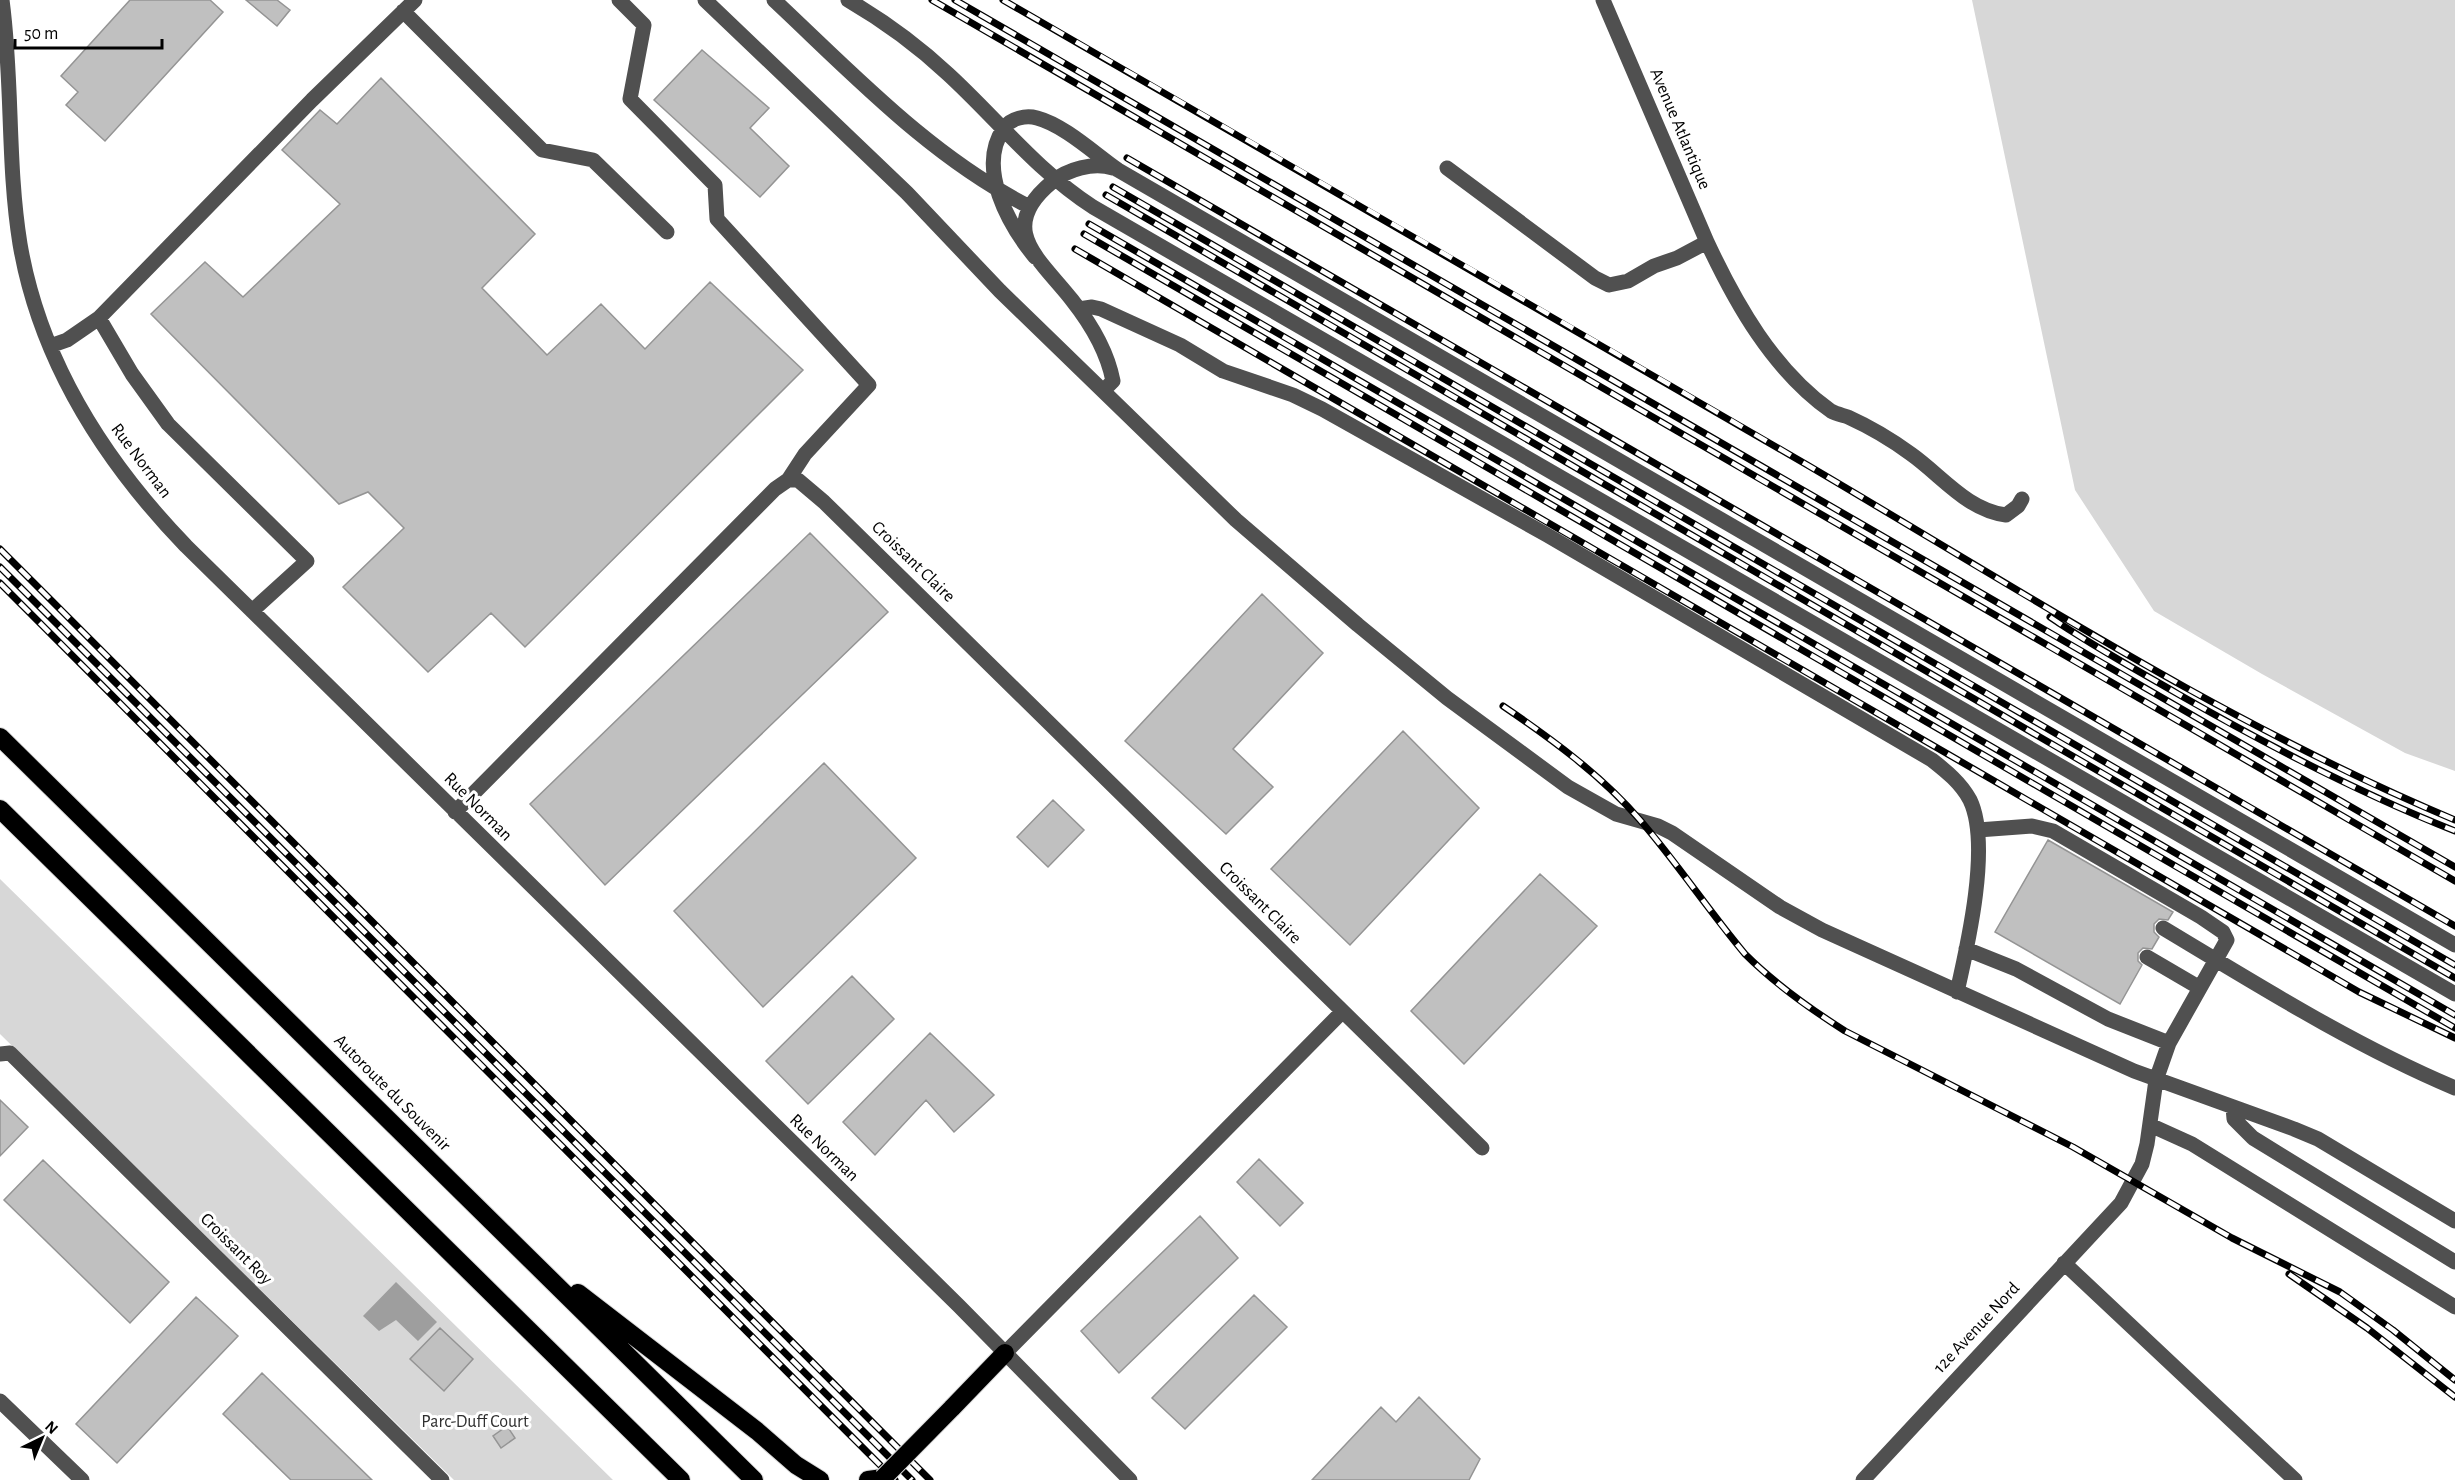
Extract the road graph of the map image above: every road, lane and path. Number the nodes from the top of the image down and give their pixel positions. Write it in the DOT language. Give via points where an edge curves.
graph roads {
  1 [pos="2,0"];
  2 [pos="415,0"];
  3 [pos="618,0"];
  4 [pos="705,0"];
  5 [pos="774,0"];
  6 [pos="848,0"];
  7 [pos="1604,0"];
  8 [pos="403,11"];
  9 [pos="1003,129"];
  10 [pos="1447,168"];
  11 [pos="1118,170"];
  12 [pos="1054,180"];
  13 [pos="998,189"];
  14 [pos="1030,207"];
  15 [pos="667,232"];
  16 [pos="1707,242"];
  17 [pos="1035,257"];
  18 [pos="1079,309"];
  19 [pos="99,318"];
  20 [pos="50,346"];
  21 [pos="1103,391"];
  22 [pos="788,480"];
  23 [pos="2022,499"];
  24 [pos="252,611"];
  25 [pos="0,737"];
  26 [pos="0,809"];
  27 [pos="454,812"];
  28 [pos="1978,830"];
  29 [pos="2163,928"];
  30 [pos="2455,945"];
  31 [pos="1966,949"];
  32 [pos="2147,957"];
  33 [pos="2217,961"];
  34 [pos="2200,988"];
  35 [pos="1957,992"];
  36 [pos="2455,994"];
  37 [pos="1342,1012"];
  38 [pos="2169,1043"];
  39 [pos="0,1054"];
  40 [pos="2156,1080"];
  41 [pos="2455,1088"];
  42 [pos="2233,1107"];
  43 [pos="2150,1125"];
  44 [pos="1482,1148"];
  45 [pos="2455,1221"];
  46 [pos="515,1244"];
  47 [pos="2455,1262"];
  48 [pos="2064,1263"];
  49 [pos="2455,1307"];
  50 [pos="1005,1353"];
  51 [pos="0,1401"];
  52 [pos="877,1479"];
  53 [pos="82,1480"];
  54 [pos="442,1480"];
  55 [pos="681,1480"];
  56 [pos="754,1480"];
  57 [pos="820,1480"];
  58 [pos="1130,1480"];
  59 [pos="1863,1480"];
  60 [pos="2295,1480"];
  1 -- 20 [label="street, Rue Norman" via="20,244 36,310"];
  2 -- 8 [label="street"];
  3 -- 22 [label="street" via="644,25 630,99 715,185 717,219 869,385 805,454"];
  4 -- 21 [label="street" via="908,193 1000,291"];
  5 -- 13 [label="street" via="902,117"];
  6 -- 9 [label="street" via="886,22 919,48"];
  7 -- 16 [label="street, Avenue Atlantique"];
  8 -- 15 [label="street" via="542,150 593,160"];
  8 -- 19 [label="street"];
  9 -- 11 [label="street" via="1018,118 1036,118 1063,131"];
  9 -- 12 [label="street"];
  9 -- 13 [label="street" via="994,163"];
  10 -- 16 [label="street" via="1602,282 1628,281"];
  11 -- 12 [label="street" via="1096,165"];
  11 -- 30 [label="street"];
  12 -- 14 [label="street"];
  12 -- 36 [label="street" via="1093,207"];
  13 -- 14 [label="street"];
  13 -- 17 [label="street" via="1016,232"];
  14 -- 17 [label="street" via="1024,233"];
  16 -- 23 [label="street, Avenue Atlantique" via="1745,315 1808,393 1833,413 1910,453 1985,511 2006,515"];
  17 -- 18 [label="street"];
  18 -- 21 [label="street" via="1110,368 1113,381"];
  18 -- 28 [label="street" via="1101,309 1180,345 1223,371 1305,400 1547,534 1925,755 1964,791"];
  19 -- 20 [label="street" via="67,340"];
  19 -- 24 [label="street" via="168,424 307,561"];
  20 -- 24 [label="street, Rue Norman" via="76,400 116,464 168,527"];
  21 -- 35 [label="street" via="1236,520 1358,626 1568,787 1616,814 1672,833 1780,907 1822,930"];
  22 -- 27 [label="street"];
  22 -- 37 [label="street, Croissant Claire" via="798,480 812,491"];
  24 -- 27 [label="street, Rue Norman"];
  25 -- 46 [label="highway, Autoroute du Souvenir"];
  26 -- 55 [label="highway"];
  27 -- 50 [label="street, Rue Norman"];
  28 -- 31 [label="street" via="1976,881"];
  28 -- 33 [label="street, 12e Avenue Nord" via="2021,826 2053,831 2219,928 2227,940"];
  29 -- 33 [label="street"];
  31 -- 35 [label="street"];
  31 -- 38 [label="street" via="2016,969 2108,1019"];
  32 -- 34 [label="street"];
  33 -- 34 [label="street, 12e Avenue Nord"];
  33 -- 41 [label="street" via="2379,1052"];
  34 -- 38 [label="street, 12e Avenue Nord"];
  35 -- 40 [label="street"];
  37 -- 44 [label="street, Croissant Claire"];
  37 -- 50 [label="street"];
  38 -- 40 [label="street, 12e Avenue Nord"];
  39 -- 54 [label="street, Croissant Roy" via="10,1053"];
  40 -- 42 [label="street"];
  40 -- 43 [label="street, 12e Avenue Nord"];
  42 -- 45 [label="street" via="2318,1139"];
  42 -- 47 [label="street" via="2234,1119 2253,1138"];
  43 -- 48 [label="street, 12e Avenue Nord" via="2142,1164 2121,1203"];
  43 -- 49 [label="street" via="2192,1144"];
  46 -- 56 [label="highway, Autoroute du Souvenir"];
  46 -- 57 [label="highway"];
  48 -- 59 [label="street, 12e Avenue Nord"];
  48 -- 60 [label="street"];
  50 -- 52 [label="highway, bridge"];
  50 -- 58 [label="street, Rue Norman"];
  51 -- 53 [label="street"];
}
